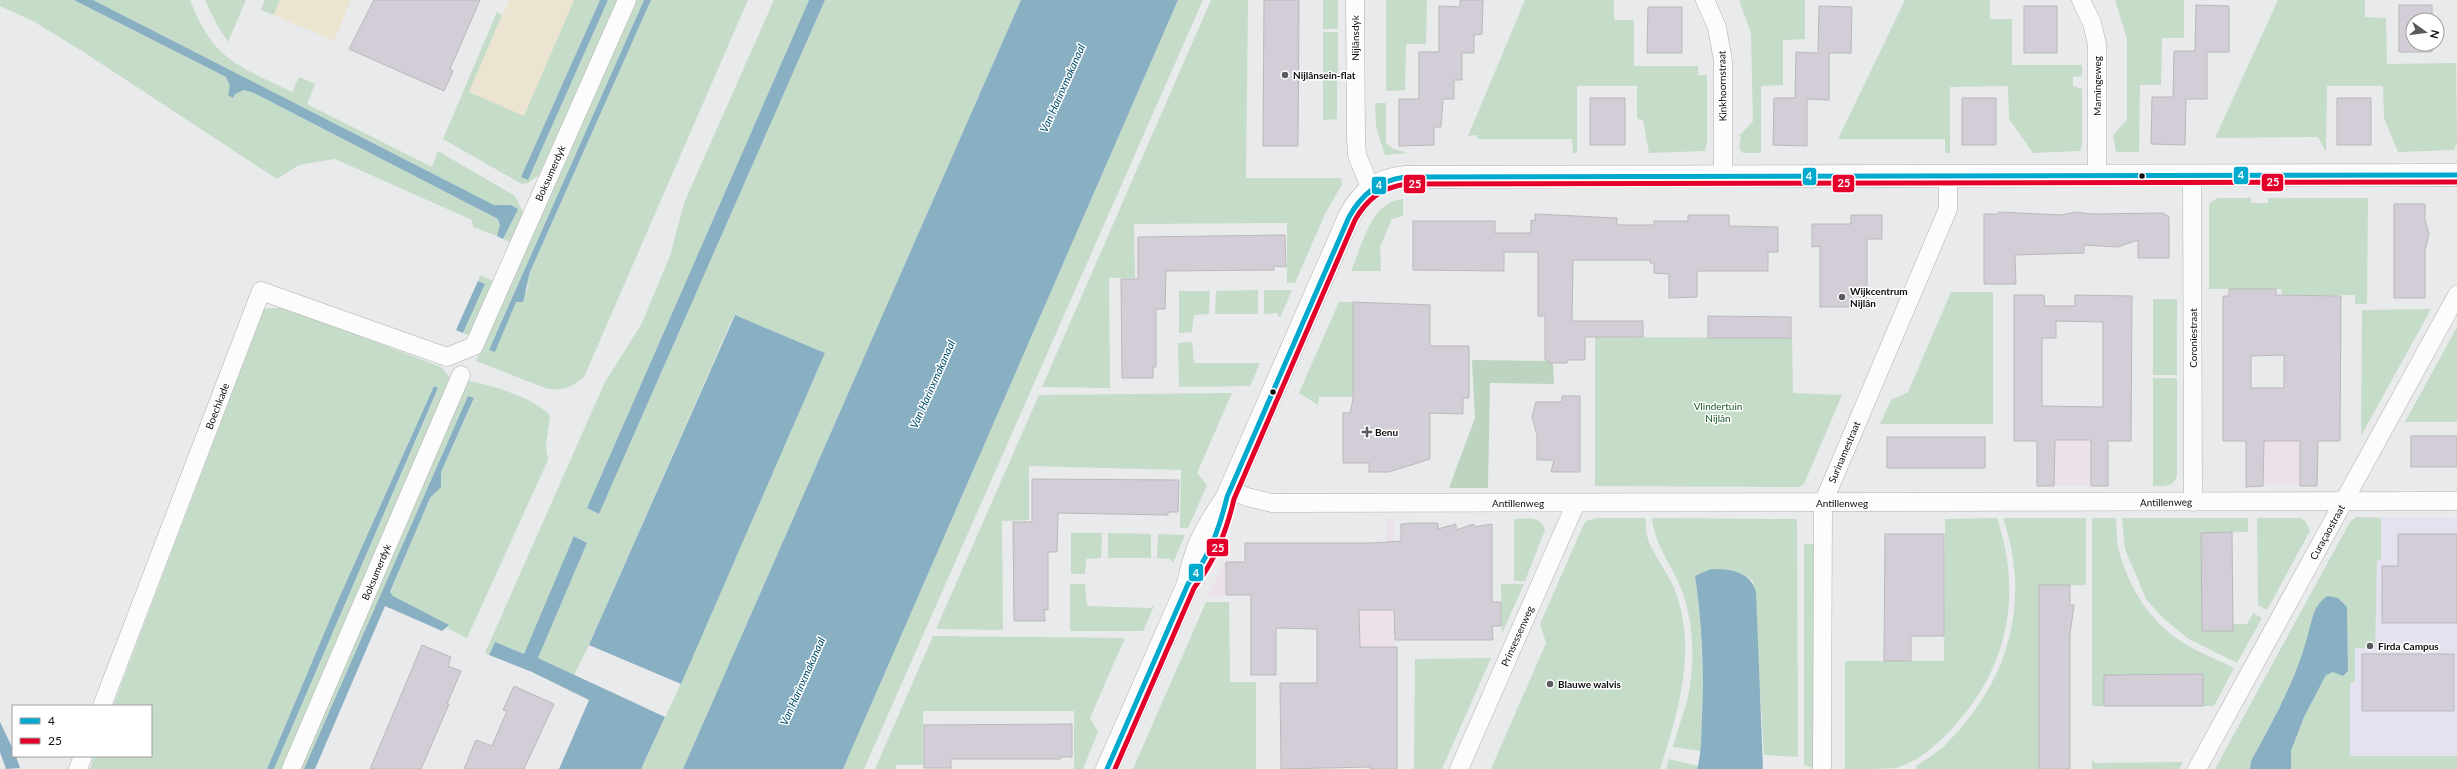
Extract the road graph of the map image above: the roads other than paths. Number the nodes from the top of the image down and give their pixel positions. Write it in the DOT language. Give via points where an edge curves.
graph roads {
  1 [pos="627,0"];
  2 [pos="1355,0"];
  3 [pos="1705,0"];
  4 [pos="2081,0"];
  5 [pos="2097,175"];
  6 [pos="2192,175"];
  7 [pos="2457,175"];
  8 [pos="1723,176"];
  9 [pos="1948,176"];
  10 [pos="1370,187"];
  11 [pos="2457,295"];
  12 [pos="447,357"];
  13 [pos="461,375"];
  14 [pos="1228,493"];
  15 [pos="2344,501"];
  16 [pos="2457,501"];
  17 [pos="2193,502"];
  18 [pos="1576,503"];
  19 [pos="1823,503"];
  20 [pos="102,705"];
  21 [pos="83,757"];
  22 [pos="78,769"];
  23 [pos="291,769"];
  24 [pos="1107,769"];
  25 [pos="1459,769"];
  26 [pos="1822,769"];
  27 [pos="2197,769"];
  1 -- 12 [label="street, Boksumerdyk" via="474,346"];
  2 -- 10 [label="street, Nijlânsdyk" via="1357,155"];
  3 -- 8 [label="street, Kinkhoornstraat" via="1717,27 1723,61"];
  4 -- 5 [label="street, Marningeweg" via="2092,23 2097,44"];
  5 -- 6 [label="street"];
  5 -- 9 [label="street"];
  6 -- 7 [label="street"];
  6 -- 17 [label="street, Coroniestraat"];
  8 -- 9 [label="street"];
  8 -- 10 [label="street" via="1405,177"];
  9 -- 19 [label="street, Surinamestraat" via="1948,209"];
  10 -- 14 [label="street" via="1349,217"];
  11 -- 15 [label="street, Curaçaostraat"];
  12 -- 20 [label="street, Boechkade" via="261,291"];
  13 -- 23 [label="street, Boksumerdyk"];
  14 -- 18 [label="street, Antillenweg" via="1272,503"];
  14 -- 24 [label="street" via="1194,553 1188,584"];
  15 -- 16 [label="street, Antillenweg"];
  15 -- 17 [label="street, Antillenweg"];
  15 -- 27 [label="street, Curaçaostraat"];
  17 -- 19 [label="street, Antillenweg"];
  18 -- 19 [label="street, Antillenweg"];
  18 -- 25 [label="street, Prinsessenweg"];
  19 -- 26 [label="street, Surinamestraat"];
  21 -- 22 [label="street"];
}
